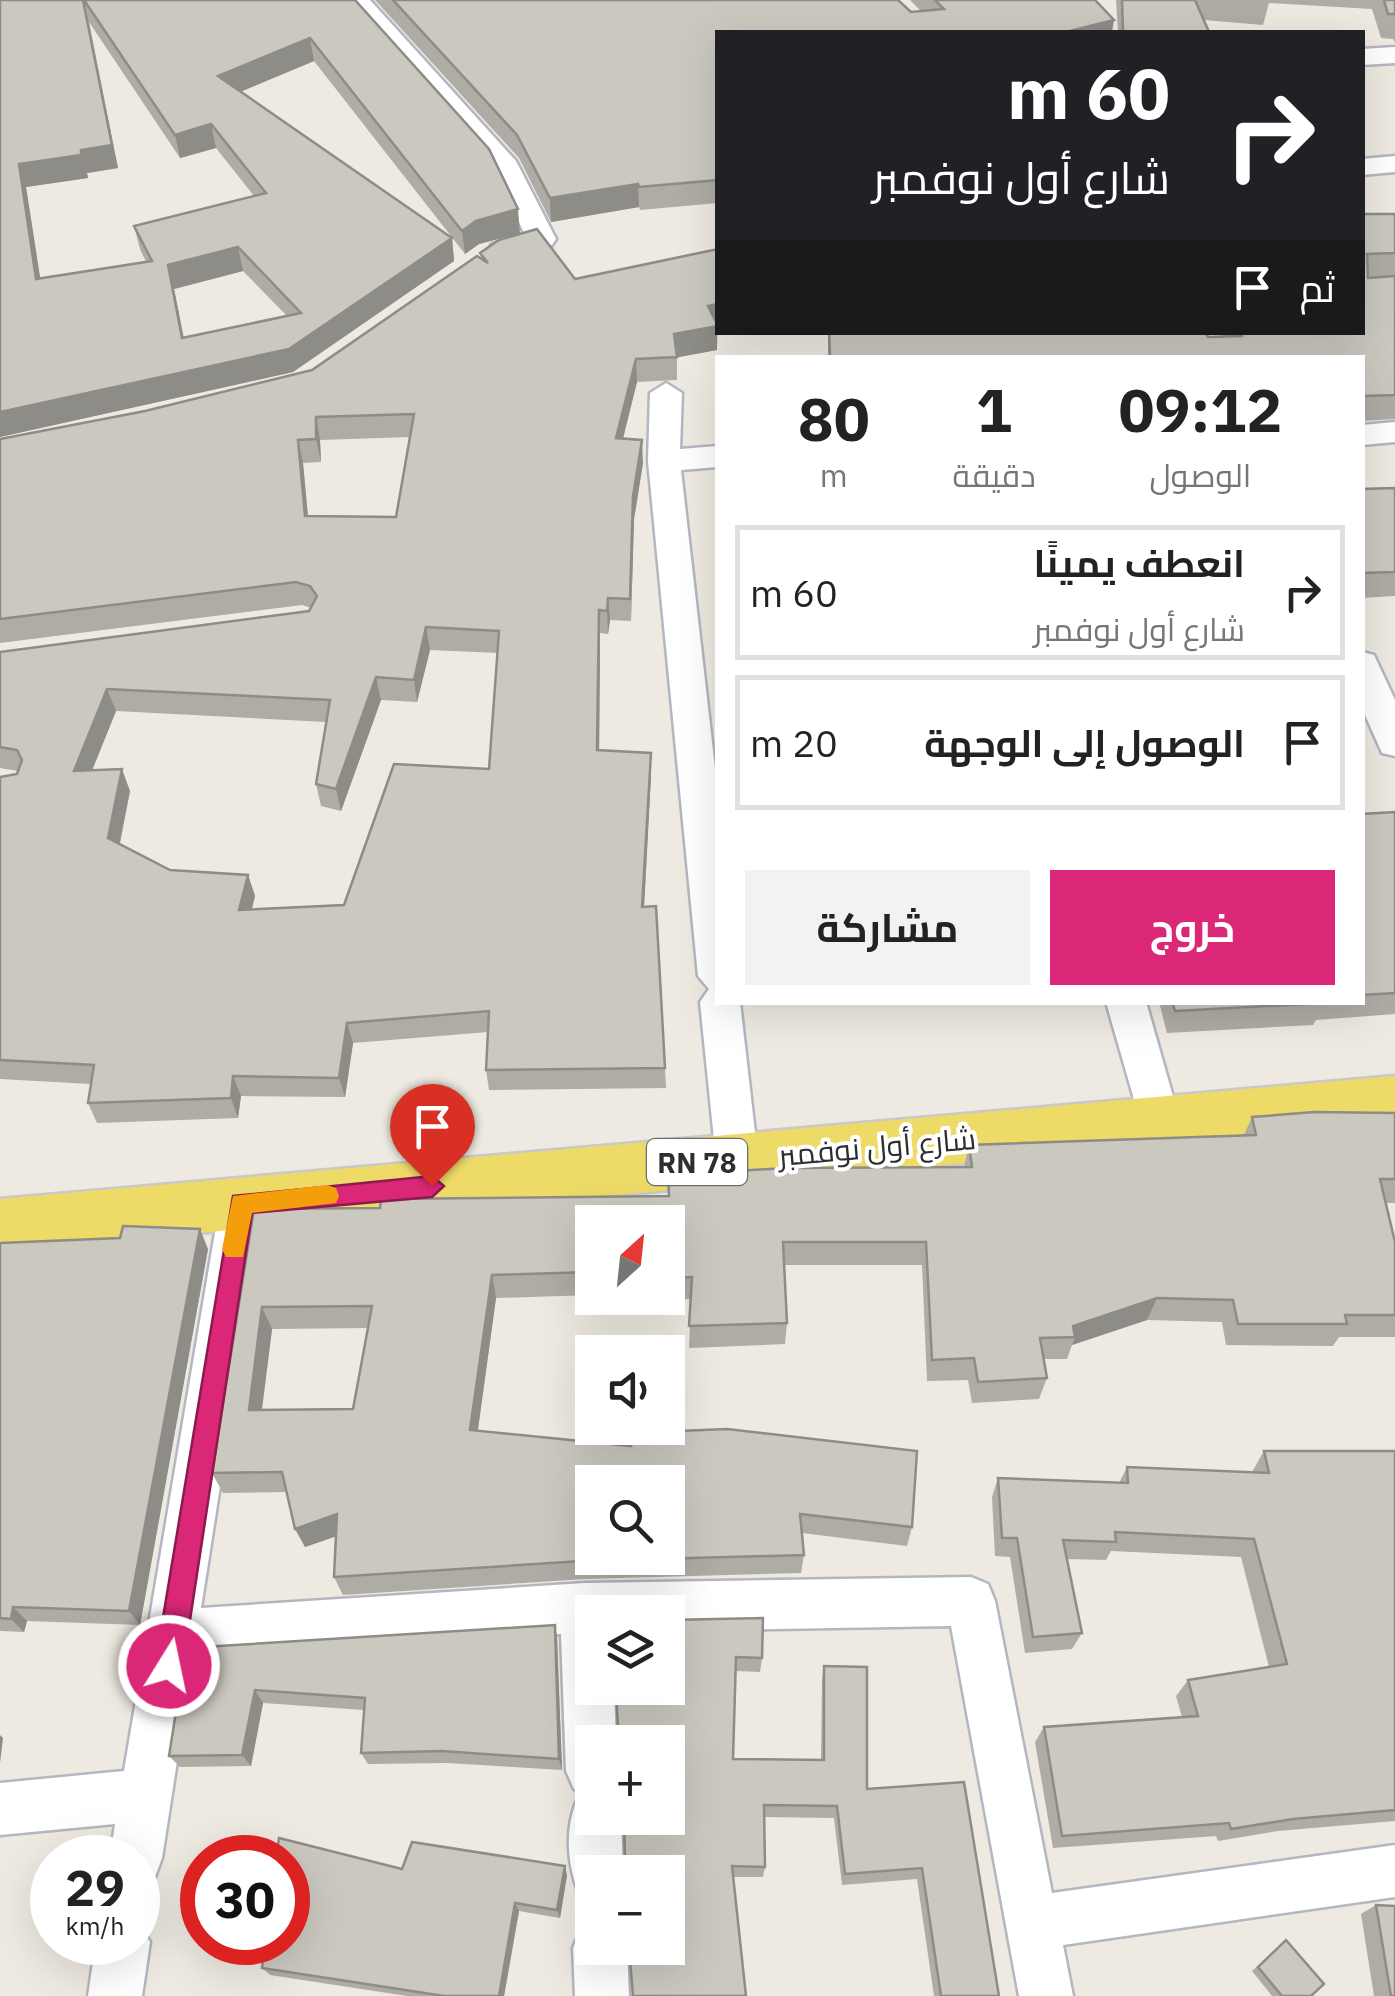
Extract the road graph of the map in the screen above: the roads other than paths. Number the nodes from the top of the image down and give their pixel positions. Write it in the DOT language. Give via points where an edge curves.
graph roads {
  1 [pos="356,0"];
  2 [pos="1395,55"];
  3 [pos="1365,57"];
  4 [pos="1395,164"];
  5 [pos="1365,167"];
  6 [pos="474,264"];
  7 [pos="666,393"];
  8 [pos="1395,432"];
  9 [pos="1365,436"];
  10 [pos="715,456"];
  11 [pos="664,461"];
  12 [pos="1365,671"];
  13 [pos="1395,743"];
  14 [pos="715,947"];
  15 [pos="720,1005"];
  16 [pos="1127,1005"];
  17 [pos="1395,1100"];
  18 [pos="1159,1121"];
  19 [pos="736,1159"];
  20 [pos="242,1203"];
  21 [pos="0,1225"];
  22 [pos="685,1606"];
  23 [pos="575,1609"];
  24 [pos="174,1634"];
  25 [pos="146,1795"];
  26 [pos="0,1809"];
  27 [pos="140,1835"];
  28 [pos="1395,1871"];
  29 [pos="1031,1924"];
  30 [pos="120,1965"];
  31 [pos="601,1965"];
  32 [pos="115,1996"];
  33 [pos="602,1996"];
  34 [pos="1046,1996"];
  1 -- 6 [label="street" via="506,167 542,239"];
  2 -- 3 [label="street"];
  4 -- 5 [label="street"];
  7 -- 11 [label="street"];
  8 -- 9 [label="street"];
  10 -- 11 [label="street"];
  11 -- 14 [label="street"];
  12 -- 13 [label="street"];
  15 -- 19 [label="street"];
  16 -- 18 [label="street"];
  17 -- 18 [label="main road, شارع أول نوفمبر / RN 78"];
  18 -- 19 [label="main road, شارع أول نوفمبر / RN 78"];
  19 -- 20 [label="main road, شارع أول نوفمبر / RN 78"];
  20 -- 21 [label="main road, شارع أول نوفمبر / RN 78"];
  20 -- 24 [label="street"];
  22 -- 29 [label="street" via="971,1601"];
  23 -- 24 [label="street"];
  24 -- 25 [label="street"];
  25 -- 26 [label="street"];
  25 -- 27 [label="street"];
  28 -- 29 [label="street"];
  29 -- 34 [label="street"];
  30 -- 32 [label="street"];
  31 -- 33 [label="street"];
}
